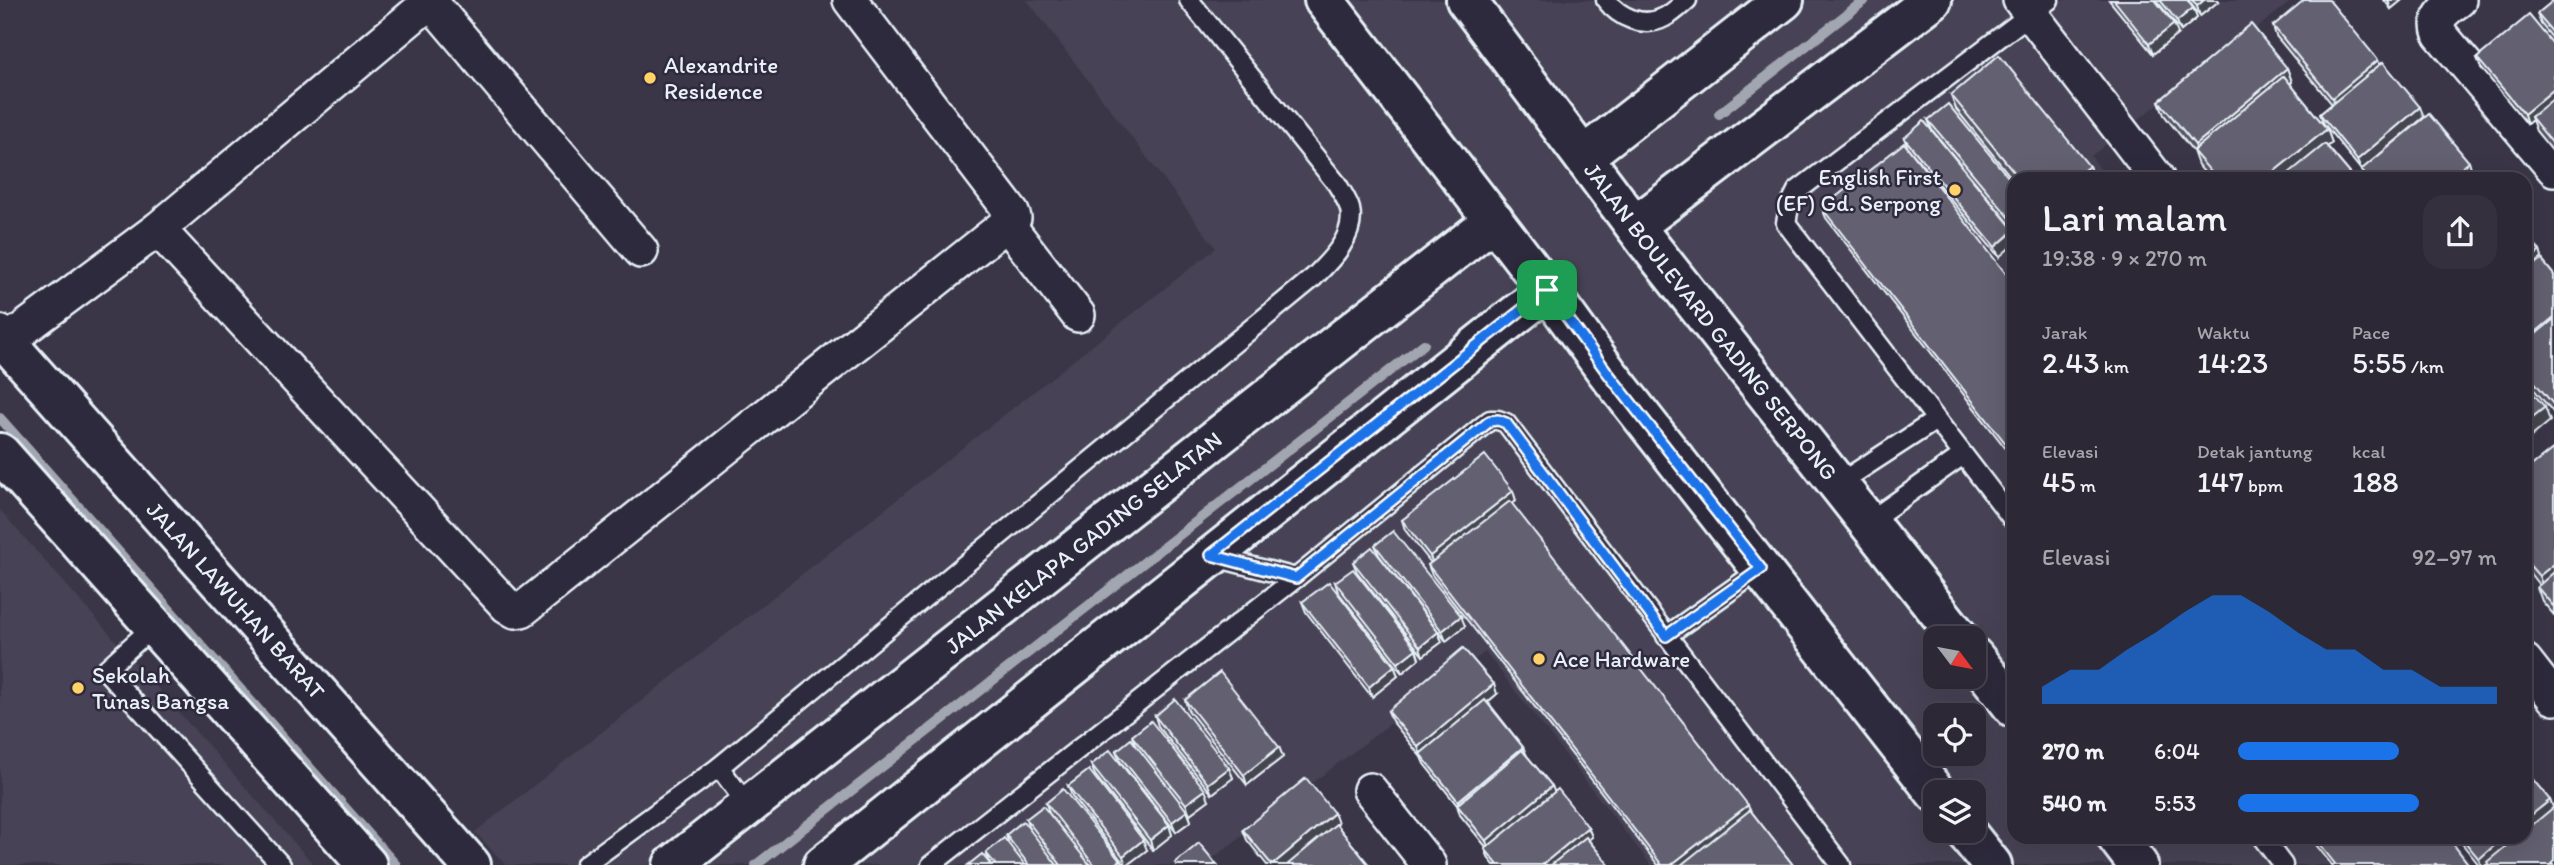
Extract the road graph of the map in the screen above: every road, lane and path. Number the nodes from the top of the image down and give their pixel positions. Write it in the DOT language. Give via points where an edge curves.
graph roads {
  1 [pos="430,0"];
  2 [pos="850,0"];
  3 [pos="1189,0"];
  4 [pos="1324,0"];
  5 [pos="1466,0"];
  6 [pos="1606,0"];
  7 [pos="1687,0"];
  8 [pos="1784,0"];
  9 [pos="1932,0"];
  10 [pos="2033,5"];
  11 [pos="2450,7"];
  12 [pos="1584,156"];
  13 [pos="2554,169"];
  14 [pos="2153,172"];
  15 [pos="1494,220"];
  16 [pos="1008,225"];
  17 [pos="1635,226"];
  18 [pos="158,229"];
  19 [pos="641,251"];
  20 [pos="1547,290"];
  21 [pos="1078,315"];
  22 [pos="3,338"];
  23 [pos="1936,420"];
  24 [pos="1963,455"];
  25 [pos="6,471"];
  26 [pos="1838,484"];
  27 [pos="2007,512"];
  28 [pos="1868,522"];
  29 [pos="1211,555"];
  30 [pos="1761,569"];
  31 [pos="1296,578"];
  32 [pos="154,626"];
  33 [pos="1950,626"];
  34 [pos="1666,636"];
  35 [pos="2532,670"];
  36 [pos="1986,672"];
  37 [pos="2554,698"];
  38 [pos="2007,699"];
  39 [pos="719,767"];
  40 [pos="1926,780"];
  41 [pos="1370,790"];
  42 [pos="748,806"];
  43 [pos="1975,843"];
  44 [pos="2122,844"];
  45 [pos="2267,844"];
  46 [pos="361,863"];
  47 [pos="281,865"];
  48 [pos="471,865"];
  49 [pos="586,865"];
  50 [pos="673,865"];
  51 [pos="823,865"];
  52 [pos="931,865"];
  53 [pos="1429,865"];
  54 [pos="1841,865"];
  55 [pos="1992,865"];
  56 [pos="2138,865"];
  57 [pos="2283,865"];
  1 -- 18 [label="street"];
  1 -- 19 [label="street"];
  2 -- 16 [label="street" via="1012,213 1014,219"];
  3 -- 39 [label="lane" via="1337,184 1350,210 1347,233 1337,254 1304,286"];
  4 -- 15 [label="street"];
  5 -- 12 [label="street, JALAN BOULEVARD GADING SERPONG"];
  6 -- 7 [label="lane" via="1616,12 1637,22 1663,19"];
  8 -- 12 [label="street"];
  9 -- 17 [label="street"];
  10 -- 14 [label="street"];
  10 -- 23 [label="lane" via="1797,191 1789,207 1786,223"];
  11 -- 13 [label="street" via="2438,22 2440,34"];
  12 -- 17 [label="street, JALAN BOULEVARD GADING SERPONG"];
  15 -- 20 [label="street"];
  15 -- 42 [label="street, JALAN KELAPA GADING SELATAN"];
  16 -- 18 [label="street" via="518,611 507,606"];
  16 -- 21 [label="street"];
  17 -- 26 [label="street, JALAN BOULEVARD GADING SERPONG"];
  18 -- 22 [label="street"];
  20 -- 29 [label="street"];
  20 -- 30 [label="street"];
  22 -- 48 [label="street, JALAN LAWUHAN BARAT"];
  23 -- 24 [label="lane"];
  23 -- 26 [label="lane"];
  24 -- 27 [label="lane"];
  24 -- 28 [label="lane"];
  25 -- 32 [label="street"];
  26 -- 28 [label="street, JALAN BOULEVARD GADING SERPONG"];
  28 -- 33 [label="street, JALAN BOULEVARD GADING SERPONG"];
  29 -- 31 [label="lane"];
  29 -- 51 [label="street"];
  30 -- 34 [label="lane"];
  30 -- 40 [label="street"];
  31 -- 34 [label="lane" via="1490,421 1498,420 1506,423"];
  31 -- 52 [label="lane"];
  32 -- 46 [label="street"];
  32 -- 47 [label="lane" via="105,670"];
  34 -- 54 [label="lane"];
  35 -- 37 [label="street"];
  36 -- 38 [label="street"];
  39 -- 42 [label="lane"];
  39 -- 49 [label="lane"];
  41 -- 53 [label="street"];
  42 -- 50 [label="street, JALAN KELAPA GADING SELATAN"];
  43 -- 55 [label="street"];
  44 -- 56 [label="street"];
  45 -- 57 [label="lane"];
}
